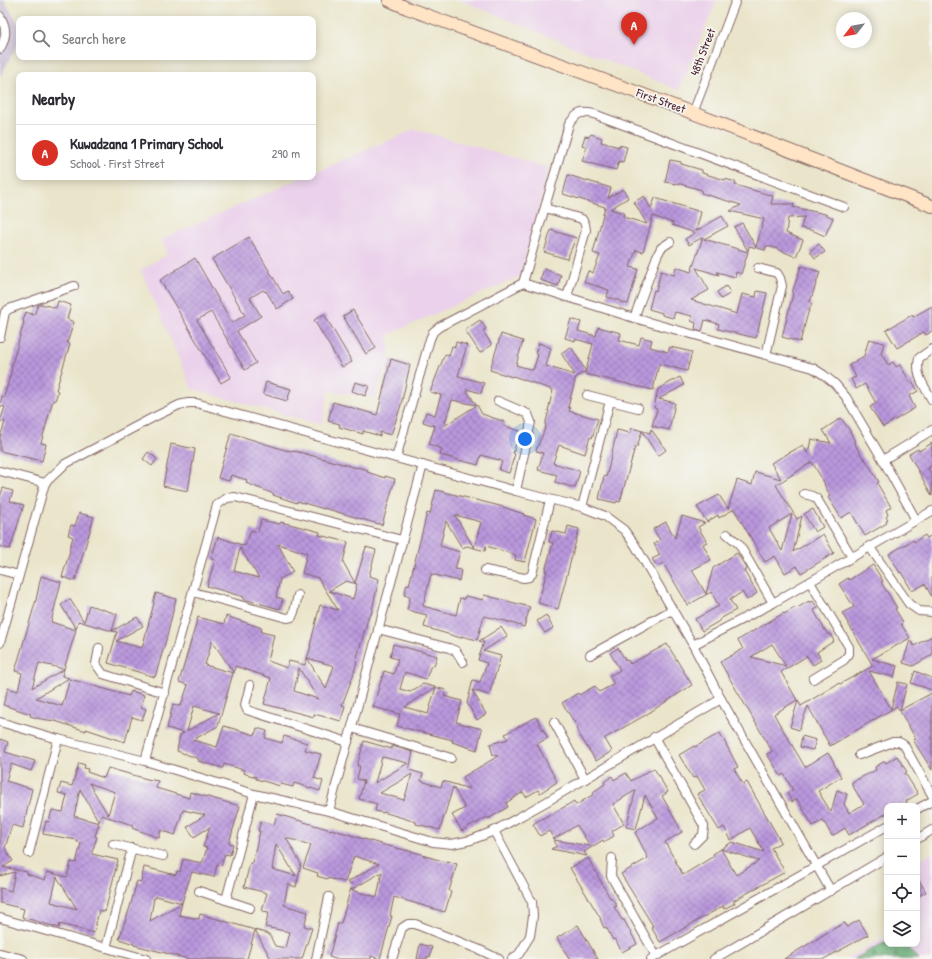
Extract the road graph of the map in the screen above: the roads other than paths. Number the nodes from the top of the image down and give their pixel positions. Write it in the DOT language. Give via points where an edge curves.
graph roads {
  1 [pos="389,0"];
  2 [pos="736,0"];
  3 [pos="0,16"];
  4 [pos="0,49"];
  5 [pos="693,113"];
  6 [pos="932,206"];
  7 [pos="844,207"];
  8 [pos="545,208"];
  9 [pos="670,242"];
  10 [pos="758,268"];
  11 [pos="523,284"];
  12 [pos="74,286"];
  13 [pos="567,297"];
  14 [pos="634,318"];
  15 [pos="0,338"];
  16 [pos="932,348"];
  17 [pos="766,355"];
  18 [pos="587,395"];
  19 [pos="932,400"];
  20 [pos="498,401"];
  21 [pos="610,401"];
  22 [pos="638,408"];
  23 [pos="932,430"];
  24 [pos="396,458"];
  25 [pos="883,460"];
  26 [pos="423,465"];
  27 [pos="0,471"];
  28 [pos="45,483"];
  29 [pos="516,492"];
  30 [pos="804,494"];
  31 [pos="550,500"];
  32 [pos="582,507"];
  33 [pos="932,511"];
  34 [pos="916,520"];
  35 [pos="727,534"];
  36 [pos="402,540"];
  37 [pos="869,546"];
  38 [pos="852,557"];
  39 [pos="0,570"];
  40 [pos="485,570"];
  41 [pos="19,575"];
  42 [pos="810,582"];
  43 [pos="193,592"];
  44 [pos="298,595"];
  45 [pos="773,603"];
  46 [pos="672,610"];
  47 [pos="932,612"];
  48 [pos="378,629"];
  49 [pos="0,643"];
  50 [pos="693,645"];
  51 [pos="99,648"];
  52 [pos="590,655"];
  53 [pos="463,662"];
  54 [pos="813,680"];
  55 [pos="250,685"];
  56 [pos="165,693"];
  57 [pos="721,699"];
  58 [pos="0,722"];
  59 [pos="554,722"];
  60 [pos="352,728"];
  61 [pos="654,737"];
  62 [pos="58,739"];
  63 [pos="348,742"];
  64 [pos="859,755"];
  65 [pos="451,758"];
  66 [pos="145,761"];
  67 [pos="585,779"];
  68 [pos="254,794"];
  69 [pos="932,795"];
  70 [pos="932,801"];
  71 [pos="920,807"];
  72 [pos="329,811"];
  73 [pos="884,828"];
  74 [pos="932,830"];
  75 [pos="494,831"];
  76 [pos="920,837"];
  77 [pos="113,844"];
  78 [pos="694,844"];
  79 [pos="132,848"];
  80 [pos="28,853"];
  81 [pos="163,856"];
  82 [pos="612,858"];
  83 [pos="884,859"];
  84 [pos="818,866"];
  85 [pos="199,891"];
  86 [pos="831,891"];
  87 [pos="329,897"];
  88 [pos="226,900"];
  89 [pos="250,908"];
  90 [pos="0,918"];
  91 [pos="106,948"];
  92 [pos="0,953"];
  93 [pos="654,958"];
  94 [pos="23,959"];
  95 [pos="146,959"];
  96 [pos="316,959"];
  97 [pos="392,959"];
  98 [pos="499,959"];
  99 [pos="512,959"];
  100 [pos="714,959"];
  1 -- 5 [label="street, First Street"];
  2 -- 5 [label="street, 48th Street"];
  3 -- 4 [label="street" via="6,25"];
  5 -- 6 [label="street, First Street"];
  7 -- 8 [label="street" via="584,112 575,116 569,124"];
  8 -- 11 [label="street"];
  8 -- 13 [label="street" via="582,219 585,224 586,230"];
  9 -- 14 [label="street" via="656,256"];
  10 -- 17 [label="street" via="777,273 782,286"];
  11 -- 13 [label="street"];
  11 -- 24 [label="street" via="439,326 433,332"];
  12 -- 15 [label="street" via="9,309 5,312"];
  13 -- 14 [label="street"];
  14 -- 17 [label="street"];
  16 -- 19 [label="street" via="919,358 917,367"];
  17 -- 25 [label="street" via="813,368 835,384 846,396"];
  18 -- 21 [label="street"];
  20 -- 29 [label="street" via="528,414 531,422"];
  21 -- 22 [label="street"];
  21 -- 32 [label="street"];
  23 -- 25 [label="street"];
  24 -- 26 [label="street"];
  24 -- 28 [label="street" via="188,402 154,416 65,464"];
  25 -- 34 [label="street"];
  26 -- 29 [label="street"];
  26 -- 36 [label="street"];
  27 -- 28 [label="street"];
  28 -- 41 [label="street"];
  29 -- 31 [label="street"];
  30 -- 38 [label="street" via="817,499"];
  31 -- 32 [label="street"];
  31 -- 40 [label="street" via="532,574 524,578"];
  32 -- 46 [label="street" via="605,516 624,530"];
  33 -- 34 [label="street"];
  34 -- 37 [label="street"];
  35 -- 45 [label="street" via="738,544"];
  36 -- 43 [label="street" via="235,497 227,498 217,505"];
  36 -- 48 [label="street"];
  37 -- 38 [label="street"];
  37 -- 47 [label="street" via="909,604 919,611"];
  38 -- 42 [label="street"];
  39 -- 41 [label="street"];
  41 -- 49 [label="street"];
  42 -- 45 [label="street"];
  42 -- 54 [label="street" via="849,647 849,654 844,660"];
  43 -- 44 [label="street" via="287,618 292,617"];
  43 -- 56 [label="street"];
  45 -- 50 [label="street"];
  46 -- 50 [label="street"];
  46 -- 52 [label="street"];
  48 -- 53 [label="street" via="449,648 456,651"];
  48 -- 60 [label="street"];
  50 -- 57 [label="street"];
  51 -- 56 [label="street" via="96,664 103,674"];
  55 -- 63 [label="street" via="246,710"];
  56 -- 66 [label="street"];
  57 -- 61 [label="street"];
  57 -- 84 [label="street"];
  58 -- 62 [label="street"];
  59 -- 67 [label="street"];
  60 -- 63 [label="street"];
  60 -- 65 [label="street"];
  61 -- 67 [label="street"];
  61 -- 78 [label="street" via="704,826 703,835"];
  62 -- 66 [label="street"];
  62 -- 80 [label="street"];
  63 -- 72 [label="street"];
  64 -- 69 [label="street" via="899,742 904,745"];
  66 -- 68 [label="street"];
  67 -- 75 [label="street"];
  68 -- 72 [label="street"];
  68 -- 88 [label="street"];
  70 -- 71 [label="street"];
  72 -- 75 [label="street" via="433,842 452,844"];
  73 -- 84 [label="street"];
  74 -- 76 [label="street"];
  75 -- 99 [label="street" via="532,902 530,936 519,954"];
  77 -- 79 [label="street"];
  79 -- 81 [label="street"];
  79 -- 91 [label="street"];
  82 -- 93 [label="street" via="611,876"];
  83 -- 86 [label="street"];
  84 -- 86 [label="street"];
  84 -- 93 [label="street"];
  85 -- 88 [label="street"];
  86 -- 100 [label="street"];
  87 -- 96 [label="street"];
  88 -- 89 [label="street"];
  90 -- 91 [label="street"];
  91 -- 95 [label="street"];
  92 -- 94 [label="street"];
  97 -- 98 [label="street" via="402,928 408,924 415,924"];
}
